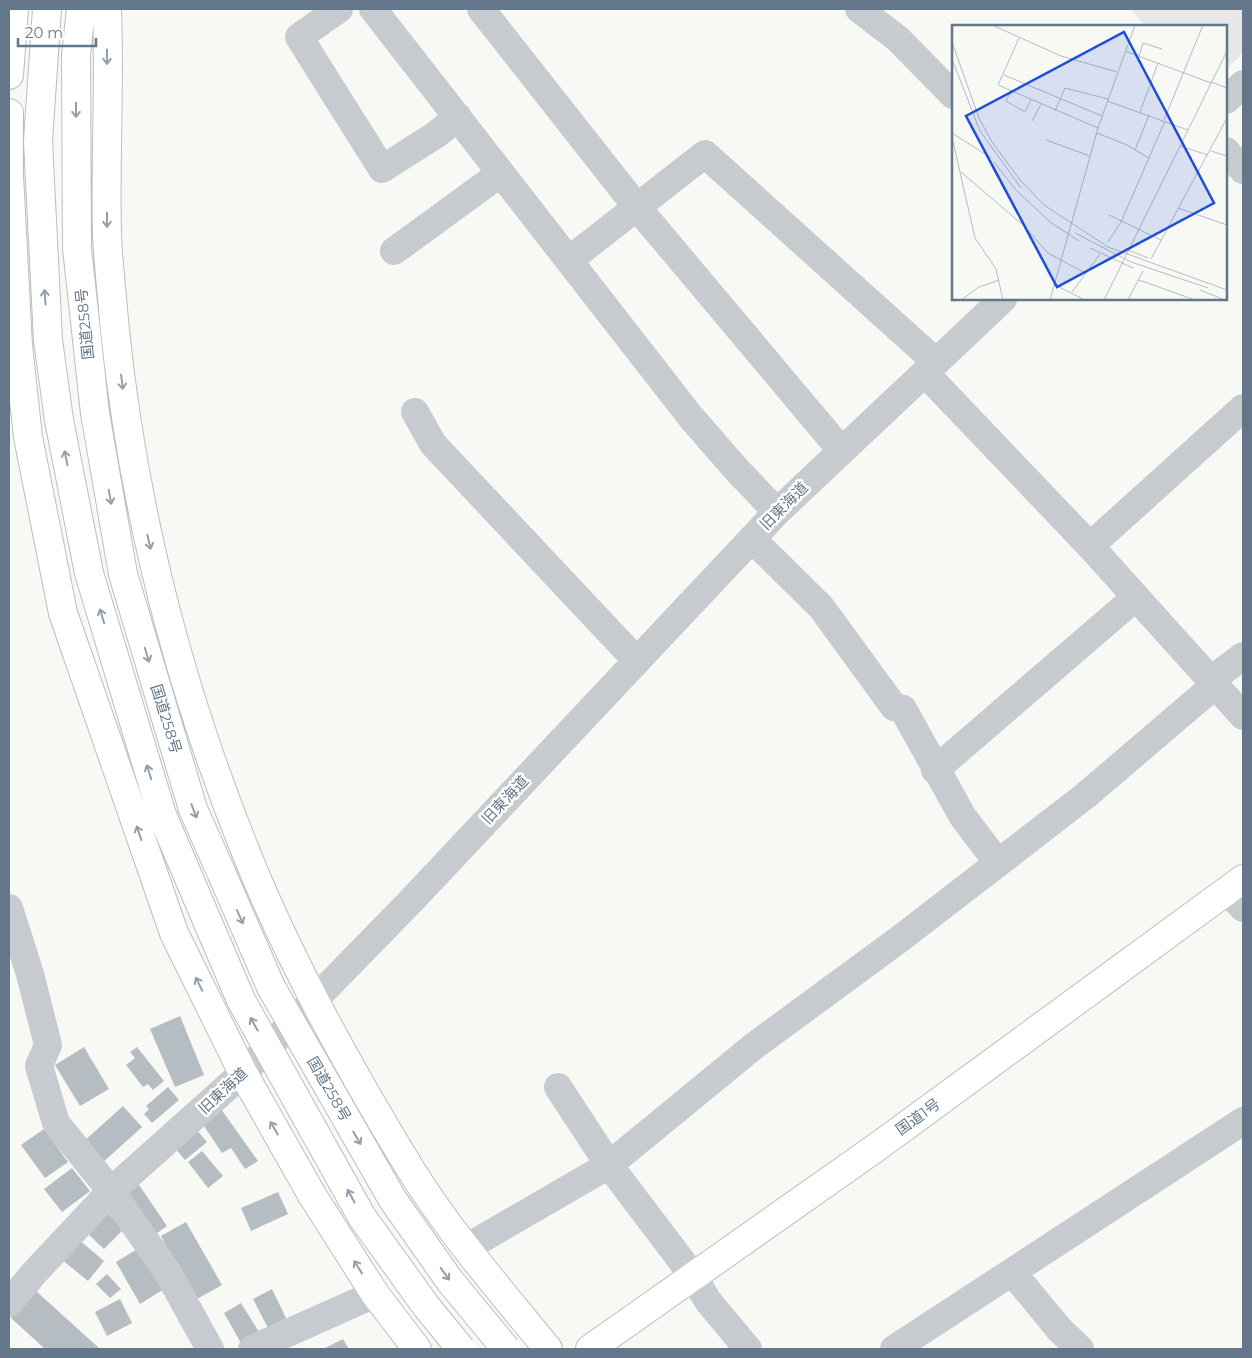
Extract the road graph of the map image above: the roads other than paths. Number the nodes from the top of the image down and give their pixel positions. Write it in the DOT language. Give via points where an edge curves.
graph roads {
  1 [pos="14,9"];
  2 [pos="47,9"];
  3 [pos="81,9"];
  4 [pos="107,9"];
  5 [pos="339,9"];
  6 [pos="373,9"];
  7 [pos="481,9"];
  8 [pos="859,9"];
  9 [pos="9,76"];
  10 [pos="1243,84"];
  11 [pos="952,94"];
  12 [pos="1227,99"];
  13 [pos="9,113"];
  14 [pos="458,118"];
  15 [pos="1227,152"];
  16 [pos="1243,170"];
  17 [pos="501,173"];
  18 [pos="636,206"];
  19 [pos="394,251"];
  20 [pos="569,260"];
  21 [pos="1002,300"];
  22 [pos="13,337"];
  23 [pos="931,368"];
  24 [pos="1243,408"];
  25 [pos="415,412"];
  26 [pos="841,450"];
  27 [pos="777,512"];
  28 [pos="752,539"];
  29 [pos="1090,546"];
  30 [pos="1136,597"];
  31 [pos="1243,656"];
  32 [pos="637,661"];
  33 [pos="1213,682"];
  34 [pos="1243,716"];
  35 [pos="935,770"];
  36 [pos="998,863"];
  37 [pos="1238,893"];
  38 [pos="9,908"];
  39 [pos="315,999"];
  40 [pos="243,1074"];
  41 [pos="558,1087"];
  42 [pos="1243,1121"];
  43 [pos="609,1165"];
  44 [pos="111,1191"];
  45 [pos="466,1248"];
  46 [pos="1012,1272"];
  47 [pos="694,1276"];
  48 [pos="375,1294"];
  49 [pos="9,1303"];
  50 [pos="210,1349"];
  51 [pos="252,1349"];
  52 [pos="417,1349"];
  53 [pos="460,1349"];
  54 [pos="506,1349"];
  55 [pos="548,1349"];
  56 [pos="590,1349"];
  57 [pos="748,1349"];
  58 [pos="894,1349"];
  59 [pos="1080,1349"];
  1 -- 9 [label="highway"];
  53 -- 2 [label="highway, one-way, bridge" via="362,1217 241,1000 162,815 89,573 59,420 48,340 38,141"];
  3 -- 54 [label="highway, 国道258号, one-way, bridge" via="76,55 77,248 95,413 123,574 193,808 271,987 393,1200 450,1281"];
  4 -- 39 [label="highway, one-way" via="107,236 132,455 148,541 198,720 222,790 251,864"];
  5 -- 14 [label="street" via="299,37 382,168"];
  6 -- 14 [label="street"];
  7 -- 18 [label="street"];
  8 -- 11 [label="street" via="898,39"];
  10 -- 12 [label="street"];
  13 -- 22 [label="highway"];
  14 -- 17 [label="street"];
  15 -- 16 [label="street"];
  17 -- 19 [label="street"];
  17 -- 20 [label="street"];
  18 -- 20 [label="street"];
  18 -- 23 [label="street" via="704,154"];
  18 -- 26 [label="street"];
  20 -- 27 [label="street" via="690,416"];
  21 -- 23 [label="street, 旧東海道"];
  40 -- 22 [label="highway, one-way" via="174,933 63,613 28,437"];
  23 -- 26 [label="street, 旧東海道"];
  23 -- 29 [label="street"];
  24 -- 29 [label="street"];
  25 -- 32 [label="street" via="433,444"];
  26 -- 27 [label="street, 旧東海道"];
  27 -- 28 [label="street, 旧東海道"];
  28 -- 32 [label="street, 旧東海道"];
  28 -- 35 [label="street" via="821,607 894,707 904,709"];
  29 -- 30 [label="street"];
  30 -- 33 [label="street"];
  30 -- 35 [label="street"];
  31 -- 33 [label="street"];
  32 -- 39 [label="street, 旧東海道"];
  33 -- 34 [label="street"];
  33 -- 36 [label="street" via="1086,796"];
  35 -- 36 [label="street" via="963,817"];
  36 -- 43 [label="street" via="754,1046"];
  37 -- 47 [label="highway, 国道1号"];
  38 -- 44 [label="street" via="48,1045 39,1066 56,1123"];
  39 -- 40 [label="street, 旧東海道"];
  39 -- 45 [label="highway" via="412,1172"];
  40 -- 44 [label="street, 旧東海道"];
  48 -- 40 [label="highway, one-way" via="312,1195"];
  41 -- 43 [label="street"];
  42 -- 46 [label="street"];
  43 -- 45 [label="street"];
  43 -- 47 [label="street"];
  44 -- 49 [label="street, 旧東海道"];
  44 -- 50 [label="street" via="168,1272"];
  45 -- 55 [label="highway"];
  46 -- 58 [label="street"];
  46 -- 59 [label="street"];
  47 -- 56 [label="highway, 国道1号"];
  47 -- 57 [label="street" via="708,1301"];
  48 -- 51 [label="street"];
  48 -- 52 [label="highway"];
}
